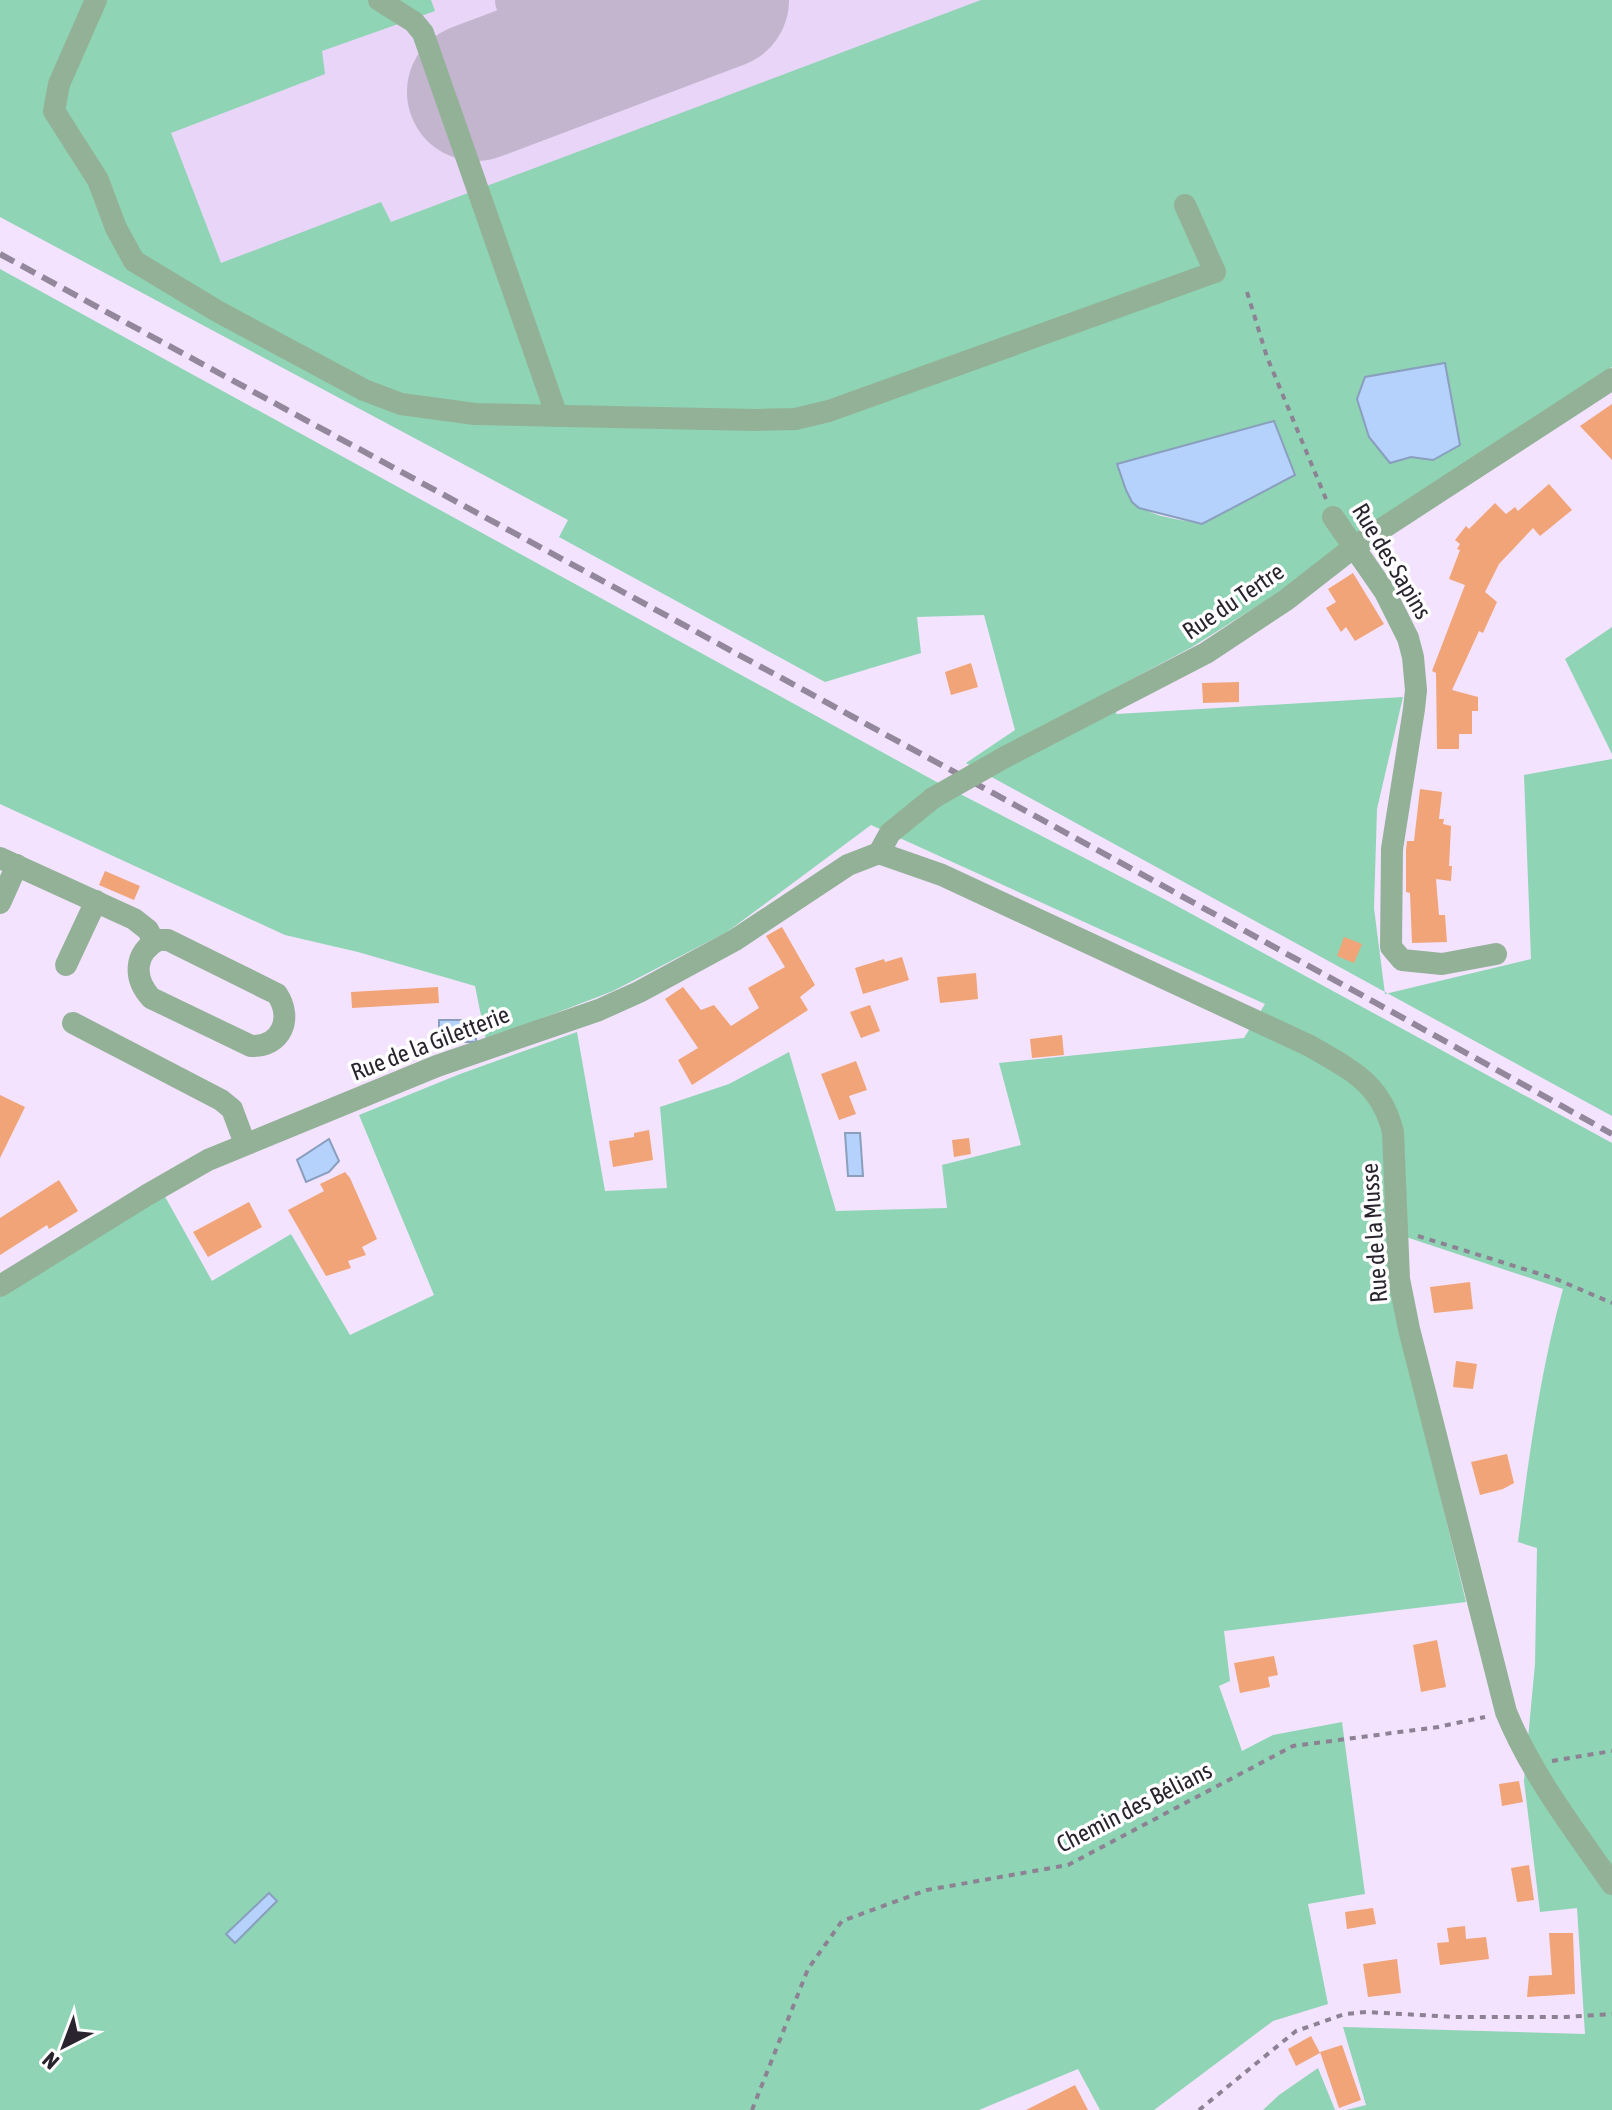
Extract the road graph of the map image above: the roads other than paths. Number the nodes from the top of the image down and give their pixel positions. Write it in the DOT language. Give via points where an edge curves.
graph roads {
  1 [pos="96,0"];
  2 [pos="379,0"];
  3 [pos="1185,205"];
  4 [pos="1612,379"];
  5 [pos="557,416"];
  6 [pos="1333,517"];
  7 [pos="1354,547"];
  8 [pos="879,853"];
  9 [pos="8,862"];
  10 [pos="96,901"];
  11 [pos="0,903"];
  12 [pos="154,942"];
  13 [pos="1496,954"];
  14 [pos="66,965"];
  15 [pos="73,1023"];
  16 [pos="245,1144"];
  17 [pos="0,1286"];
  18 [pos="1612,1884"];
  1 -- 5 [label="street" via="59,84 54,111 98,180 134,261 351,383 401,404 475,414"];
  2 -- 5 [label="street" via="423,33"];
  3 -- 5 [label="street" via="1215,272 829,411 768,420"];
  4 -- 7 [label="street, Rue du Tertre"];
  6 -- 7 [label="street, Rue des Sapins"];
  7 -- 8 [label="street, Rue du Tertre, bridge" via="1206,653 933,798 890,833"];
  7 -- 13 [label="street, Rue des Sapins" via="1398,614 1415,674 1392,849 1391,947 1402,960 1442,964"];
  8 -- 16 [label="street, Rue de la Giletterie" via="848,865 735,940 639,992"];
  8 -- 18 [label="street, Rue de la Musse" via="942,875 1310,1046 1377,1093 1393,1132 1399,1279 1409,1329 1506,1712 1530,1764"];
  9 -- 10 [label="street"];
  9 -- 11 [label="street"];
  10 -- 12 [label="street" via="134,919"];
  10 -- 14 [label="street"];
  12 -- 12 [label="street" via="141,954 137,968 151,998 251,1046 261,1047 282,1030 286,1016 277,994 168,940"];
  15 -- 16 [label="street" via="221,1100 232,1109"];
  16 -- 17 [label="street, Rue de la Giletterie" via="147,1195"];
}
